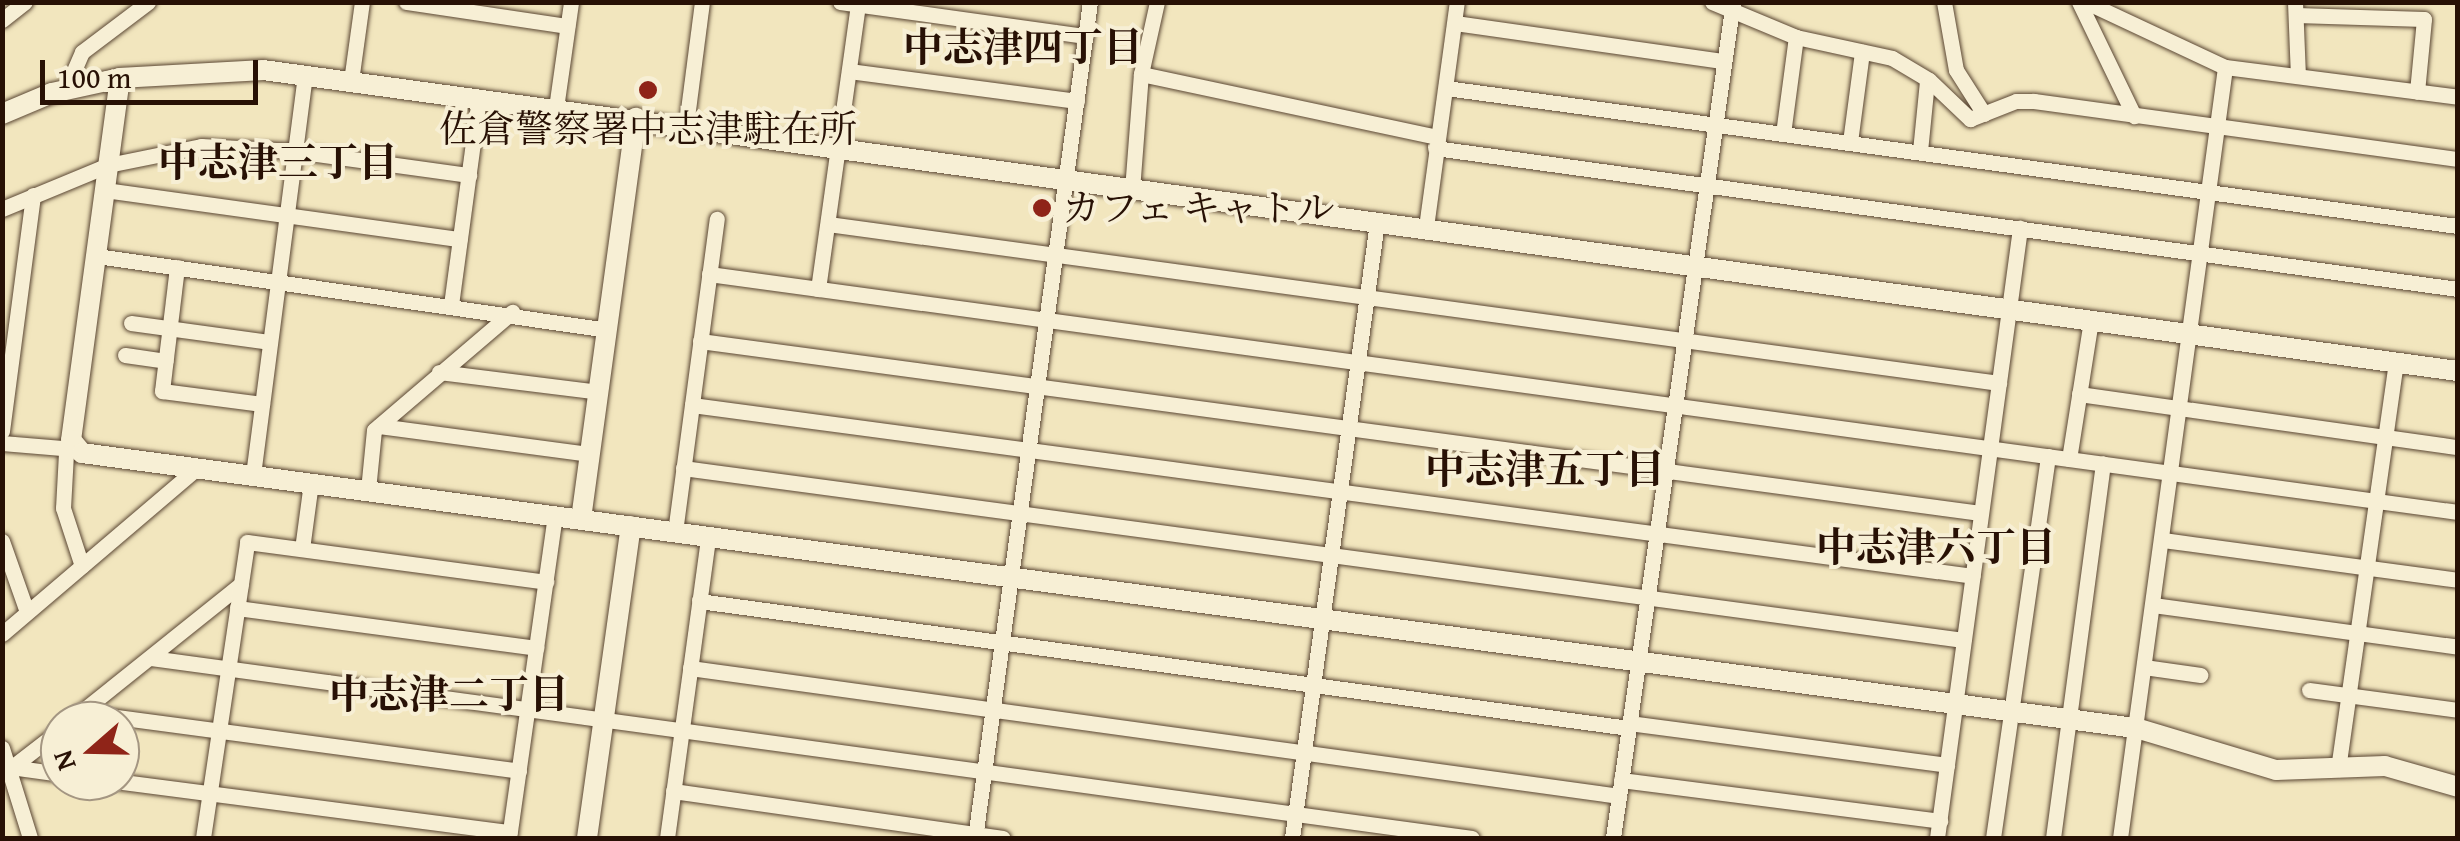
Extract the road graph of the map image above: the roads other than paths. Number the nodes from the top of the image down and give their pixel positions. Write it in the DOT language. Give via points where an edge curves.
graph roads {
  1 [pos="25,2"];
  2 [pos="148,2"];
  3 [pos="362,2"];
  4 [pos="406,2"];
  5 [pos="571,2"];
  6 [pos="702,2"];
  7 [pos="840,2"];
  8 [pos="1090,2"];
  9 [pos="1157,2"];
  10 [pos="1458,2"];
  11 [pos="1712,2"];
  12 [pos="1944,2"];
  13 [pos="2078,2"];
  14 [pos="2086,2"];
  15 [pos="858,5"];
  16 [pos="1731,6"];
  17 [pos="2296,9"];
  18 [pos="2,20"];
  19 [pos="1455,23"];
  20 [pos="568,26"];
  21 [pos="1086,36"];
  22 [pos="1796,36"];
  23 [pos="1862,52"];
  24 [pos="1722,61"];
  25 [pos="2224,67"];
  26 [pos="848,71"];
  27 [pos="1141,74"];
  28 [pos="305,75"];
  29 [pos="2298,76"];
  30 [pos="120,78"];
  31 [pos="352,80"];
  32 [pos="1928,81"];
  33 [pos="1446,88"];
  34 [pos="66,89"];
  35 [pos="2417,92"];
  36 [pos="2458,97"];
  37 [pos="479,98"];
  38 [pos="1076,100"];
  39 [pos="556,108"];
  40 [pos="2,114"];
  41 [pos="1984,114"];
  42 [pos="2134,116"];
  43 [pos="636,118"];
  44 [pos="1713,124"];
  45 [pos="686,125"];
  46 [pos="2217,126"];
  47 [pos="1783,134"];
  48 [pos="1436,142"];
  49 [pos="1850,142"];
  50 [pos="838,148"];
  51 [pos="1920,150"];
  52 [pos="294,151"];
  53 [pos="2458,159"];
  54 [pos="108,164"];
  55 [pos="469,175"];
  56 [pos="1066,178"];
  57 [pos="1705,186"];
  58 [pos="104,190"];
  59 [pos="1132,190"];
  60 [pos="2208,190"];
  61 [pos="33,195"];
  62 [pos="2,209"];
  63 [pos="285,215"];
  64 [pos="717,219"];
  65 [pos="1377,222"];
  66 [pos="828,224"];
  67 [pos="2458,226"];
  68 [pos="1426,227"];
  69 [pos="2020,228"];
  70 [pos="460,239"];
  71 [pos="2200,252"];
  72 [pos="96,256"];
  73 [pos="1056,256"];
  74 [pos="1694,264"];
  75 [pos="176,266"];
  76 [pos="709,274"];
  77 [pos="276,281"];
  78 [pos="818,289"];
  79 [pos="2458,289"];
  80 [pos="1367,298"];
  81 [pos="452,304"];
  82 [pos="2009,308"];
  83 [pos="512,312"];
  84 [pos="1046,320"];
  85 [pos="2091,320"];
  86 [pos="132,323"];
  87 [pos="170,327"];
  88 [pos="608,330"];
  89 [pos="2189,332"];
  90 [pos="1683,340"];
  91 [pos="700,341"];
  92 [pos="269,342"];
  93 [pos="125,355"];
  94 [pos="166,361"];
  95 [pos="2396,361"];
  96 [pos="1358,362"];
  97 [pos="2458,371"];
  98 [pos="440,372"];
  99 [pos="1999,383"];
  100 [pos="1038,386"];
  101 [pos="598,392"];
  102 [pos="2079,394"];
  103 [pos="262,404"];
  104 [pos="692,404"];
  105 [pos="1674,405"];
  106 [pos="2179,408"];
  107 [pos="379,426"];
  108 [pos="1349,428"];
  109 [pos="2,432"];
  110 [pos="2385,437"];
  111 [pos="2,443"];
  112 [pos="2458,447"];
  113 [pos="1990,448"];
  114 [pos="70,451"];
  115 [pos="1028,452"];
  116 [pos="590,454"];
  117 [pos="2048,456"];
  118 [pos="2069,459"];
  119 [pos="2103,464"];
  120 [pos="197,468"];
  121 [pos="684,468"];
  122 [pos="1665,469"];
  123 [pos="2170,472"];
  124 [pos="253,476"];
  125 [pos="311,482"];
  126 [pos="1340,489"];
  127 [pos="368,490"];
  128 [pos="2375,500"];
  129 [pos="2458,512"];
  130 [pos="1982,513"];
  131 [pos="1020,514"];
  132 [pos="555,516"];
  133 [pos="582,519"];
  134 [pos="632,526"];
  135 [pos="1656,530"];
  136 [pos="675,532"];
  137 [pos="708,537"];
  138 [pos="2163,540"];
  139 [pos="2,541"];
  140 [pos="302,550"];
  141 [pos="1332,553"];
  142 [pos="82,566"];
  143 [pos="2366,568"];
  144 [pos="1973,576"];
  145 [pos="1011,578"];
  146 [pos="2458,580"];
  147 [pos="546,582"];
  148 [pos="241,584"];
  149 [pos="1647,595"];
  150 [pos="699,601"];
  151 [pos="2153,605"];
  152 [pos="238,608"];
  153 [pos="27,612"];
  154 [pos="1322,620"];
  155 [pos="2357,633"];
  156 [pos="2,634"];
  157 [pos="1964,640"];
  158 [pos="1002,646"];
  159 [pos="2458,647"];
  160 [pos="536,648"];
  161 [pos="151,658"];
  162 [pos="1637,664"];
  163 [pos="228,668"];
  164 [pos="690,668"];
  165 [pos="2144,668"];
  166 [pos="2200,675"];
  167 [pos="1313,686"];
  168 [pos="2309,690"];
  169 [pos="2349,696"];
  170 [pos="95,701"];
  171 [pos="1956,706"];
  172 [pos="528,708"];
  173 [pos="993,710"];
  174 [pos="2458,710"];
  175 [pos="2011,713"];
  176 [pos="602,719"];
  177 [pos="2069,720"];
  178 [pos="140,723"];
  179 [pos="1629,726"];
  180 [pos="2136,728"];
  181 [pos="682,730"];
  182 [pos="219,731"];
  183 [pos="40,747"];
  184 [pos="2,748"];
  185 [pos="1304,752"];
  186 [pos="1947,765"];
  187 [pos="2338,769"];
  188 [pos="12,770"];
  189 [pos="985,770"];
  190 [pos="519,771"];
  191 [pos="40,772"];
  192 [pos="140,784"];
  193 [pos="2458,787"];
  194 [pos="1620,788"];
  195 [pos="673,791"];
  196 [pos="210,793"];
  197 [pos="17,804"];
  198 [pos="1295,814"];
  199 [pos="2,818"];
  200 [pos="1940,821"];
  201 [pos="509,835"];
  202 [pos="976,837"];
  203 [pos="30,838"];
  204 [pos="203,838"];
  205 [pos="588,838"];
  206 [pos="667,838"];
  207 [pos="1003,838"];
  208 [pos="1292,838"];
  209 [pos="1472,838"];
  210 [pos="1613,838"];
  211 [pos="1937,838"];
  212 [pos="1993,838"];
  213 [pos="2052,838"];
  214 [pos="2120,838"];
  1 -- 18 [label="street"];
  2 -- 34 [label="street" via="82,52"];
  3 -- 31 [label="street"];
  4 -- 20 [label="street"];
  5 -- 20 [label="street"];
  6 -- 45 [label="street"];
  7 -- 15 [label="street"];
  8 -- 21 [label="street"];
  9 -- 27 [label="street"];
  10 -- 19 [label="street"];
  11 -- 16 [label="street"];
  12 -- 41 [label="street" via="1956,70"];
  13 -- 42 [label="street"];
  14 -- 25 [label="street"];
  15 -- 21 [label="street"];
  15 -- 26 [label="street"];
  16 -- 22 [label="street"];
  16 -- 24 [label="street"];
  17 -- 29 [label="street"];
  17 -- 35 [label="street" via="2424,19"];
  19 -- 24 [label="street"];
  19 -- 33 [label="street"];
  20 -- 39 [label="street"];
  21 -- 38 [label="street"];
  22 -- 23 [label="street"];
  22 -- 47 [label="street"];
  23 -- 32 [label="street" via="1892,58"];
  23 -- 49 [label="street"];
  24 -- 44 [label="street"];
  25 -- 29 [label="street"];
  25 -- 46 [label="street"];
  26 -- 38 [label="street"];
  26 -- 50 [label="street"];
  27 -- 48 [label="street"];
  27 -- 59 [label="street"];
  28 -- 30 [label="street" via="202,69"];
  28 -- 31 [label="street"];
  28 -- 52 [label="street"];
  29 -- 35 [label="street"];
  30 -- 34 [label="street"];
  30 -- 54 [label="street"];
  31 -- 37 [label="street"];
  32 -- 41 [label="street" via="1970,120"];
  32 -- 51 [label="street"];
  33 -- 44 [label="street"];
  33 -- 48 [label="street"];
  34 -- 40 [label="street"];
  35 -- 36 [label="street"];
  37 -- 39 [label="street"];
  37 -- 55 [label="street"];
  38 -- 56 [label="street"];
  39 -- 43 [label="street"];
  41 -- 42 [label="street" via="2034,101"];
  42 -- 46 [label="street"];
  43 -- 45 [label="street"];
  43 -- 88 [label="street"];
  44 -- 47 [label="street"];
  44 -- 57 [label="street"];
  45 -- 50 [label="street"];
  46 -- 53 [label="street"];
  46 -- 60 [label="street"];
  47 -- 49 [label="street"];
  48 -- 57 [label="street"];
  48 -- 68 [label="street"];
  49 -- 51 [label="street"];
  50 -- 56 [label="street"];
  50 -- 66 [label="street"];
  51 -- 60 [label="street"];
  52 -- 54 [label="street" via="201,146"];
  52 -- 55 [label="street"];
  52 -- 63 [label="street"];
  54 -- 58 [label="street"];
  54 -- 61 [label="street"];
  55 -- 70 [label="street"];
  56 -- 59 [label="street"];
  56 -- 73 [label="street"];
  57 -- 69 [label="street"];
  57 -- 74 [label="street"];
  58 -- 63 [label="street"];
  58 -- 72 [label="street"];
  59 -- 65 [label="street"];
  60 -- 67 [label="street"];
  60 -- 71 [label="street"];
  61 -- 62 [label="street"];
  61 -- 109 [label="street"];
  63 -- 70 [label="street"];
  63 -- 77 [label="street"];
  64 -- 76 [label="street"];
  65 -- 68 [label="street"];
  65 -- 80 [label="street"];
  66 -- 73 [label="street"];
  66 -- 78 [label="street"];
  68 -- 74 [label="street"];
  69 -- 71 [label="street"];
  69 -- 82 [label="street"];
  70 -- 81 [label="street"];
  71 -- 79 [label="street"];
  71 -- 89 [label="street"];
  72 -- 75 [label="street"];
  72 -- 114 [label="street"];
  73 -- 80 [label="street"];
  73 -- 84 [label="street"];
  74 -- 82 [label="street"];
  74 -- 90 [label="street"];
  75 -- 77 [label="street"];
  75 -- 87 [label="street"];
  76 -- 78 [label="street"];
  76 -- 91 [label="street"];
  77 -- 81 [label="street"];
  77 -- 92 [label="street"];
  78 -- 84 [label="street"];
  80 -- 90 [label="street"];
  80 -- 96 [label="street"];
  81 -- 83 [label="street"];
  82 -- 85 [label="street"];
  82 -- 99 [label="street"];
  83 -- 88 [label="street"];
  83 -- 98 [label="street"];
  84 -- 96 [label="street"];
  84 -- 100 [label="street"];
  85 -- 89 [label="street"];
  85 -- 102 [label="street"];
  86 -- 87 [label="street"];
  87 -- 92 [label="street"];
  87 -- 94 [label="street"];
  88 -- 101 [label="street"];
  89 -- 95 [label="street"];
  89 -- 106 [label="street"];
  90 -- 99 [label="street"];
  90 -- 105 [label="street"];
  91 -- 100 [label="street"];
  91 -- 104 [label="street"];
  92 -- 103 [label="street"];
  93 -- 94 [label="street"];
  94 -- 103 [label="street" via="162,391"];
  95 -- 97 [label="street"];
  95 -- 110 [label="street"];
  96 -- 105 [label="street"];
  96 -- 108 [label="street"];
  98 -- 101 [label="street"];
  98 -- 107 [label="street"];
  99 -- 113 [label="street"];
  100 -- 108 [label="street"];
  100 -- 115 [label="street"];
  101 -- 116 [label="street"];
  102 -- 106 [label="street"];
  102 -- 118 [label="street"];
  103 -- 124 [label="street"];
  104 -- 115 [label="street"];
  104 -- 121 [label="street"];
  105 -- 113 [label="street"];
  105 -- 122 [label="street"];
  106 -- 110 [label="street"];
  106 -- 123 [label="street"];
  107 -- 116 [label="street"];
  107 -- 127 [label="street"];
  108 -- 122 [label="street"];
  108 -- 126 [label="street"];
  110 -- 112 [label="street"];
  110 -- 128 [label="street"];
  111 -- 114 [label="street"];
  113 -- 117 [label="street"];
  113 -- 130 [label="street"];
  114 -- 120 [label="street"];
  114 -- 142 [label="street" via="63,508"];
  115 -- 126 [label="street"];
  115 -- 131 [label="street"];
  116 -- 133 [label="street"];
  117 -- 118 [label="street"];
  117 -- 175 [label="street"];
  118 -- 119 [label="street"];
  119 -- 123 [label="street"];
  119 -- 177 [label="street"];
  120 -- 124 [label="street"];
  120 -- 142 [label="street"];
  121 -- 131 [label="street"];
  121 -- 136 [label="street"];
  122 -- 130 [label="street"];
  122 -- 135 [label="street"];
  123 -- 128 [label="street"];
  123 -- 138 [label="street"];
  124 -- 125 [label="street"];
  125 -- 127 [label="street"];
  125 -- 140 [label="street"];
  126 -- 135 [label="street"];
  126 -- 141 [label="street"];
  127 -- 132 [label="street"];
  128 -- 129 [label="street"];
  128 -- 143 [label="street"];
  130 -- 144 [label="street"];
  131 -- 141 [label="street"];
  131 -- 145 [label="street"];
  132 -- 133 [label="street"];
  132 -- 147 [label="street"];
  133 -- 134 [label="street"];
  134 -- 136 [label="street"];
  134 -- 176 [label="street"];
  135 -- 144 [label="street"];
  135 -- 149 [label="street"];
  136 -- 137 [label="street"];
  137 -- 145 [label="street"];
  137 -- 150 [label="street"];
  138 -- 143 [label="street"];
  138 -- 151 [label="street"];
  139 -- 153 [label="street"];
  140 -- 147 [label="street"];
  140 -- 148 [label="street" via="247,542"];
  141 -- 149 [label="street"];
  141 -- 154 [label="street"];
  142 -- 153 [label="street"];
  143 -- 146 [label="street"];
  143 -- 155 [label="street"];
  144 -- 157 [label="street"];
  145 -- 154 [label="street"];
  145 -- 158 [label="street"];
  147 -- 160 [label="street"];
  148 -- 152 [label="street"];
  148 -- 161 [label="street"];
  149 -- 157 [label="street"];
  149 -- 162 [label="street"];
  150 -- 158 [label="street"];
  150 -- 164 [label="street"];
  151 -- 155 [label="street"];
  151 -- 165 [label="street"];
  152 -- 160 [label="street"];
  152 -- 163 [label="street"];
  153 -- 156 [label="street"];
  154 -- 162 [label="street"];
  154 -- 167 [label="street"];
  155 -- 159 [label="street"];
  155 -- 169 [label="street"];
  157 -- 171 [label="street"];
  158 -- 167 [label="street"];
  158 -- 173 [label="street"];
  160 -- 172 [label="street"];
  161 -- 163 [label="street"];
  161 -- 170 [label="street"];
  162 -- 171 [label="street"];
  162 -- 179 [label="street"];
  163 -- 172 [label="street"];
  163 -- 182 [label="street"];
  164 -- 173 [label="street"];
  164 -- 181 [label="street"];
  165 -- 166 [label="street"];
  165 -- 180 [label="street"];
  167 -- 179 [label="street"];
  167 -- 185 [label="street"];
  168 -- 169 [label="street"];
  169 -- 174 [label="street"];
  169 -- 187 [label="street"];
  171 -- 175 [label="street"];
  171 -- 186 [label="street"];
  172 -- 176 [label="street"];
  172 -- 190 [label="street"];
  173 -- 185 [label="street"];
  173 -- 189 [label="street"];
  175 -- 177 [label="street"];
  175 -- 212 [label="street"];
  176 -- 181 [label="street"];
  176 -- 205 [label="street"];
  177 -- 180 [label="street"];
  177 -- 213 [label="street"];
  178 -- 182 [label="street"];
  179 -- 186 [label="street"];
  179 -- 194 [label="street"];
  180 -- 187 [label="street" via="2276,770"];
  180 -- 214 [label="street"];
  181 -- 189 [label="street"];
  181 -- 195 [label="street"];
  182 -- 190 [label="street"];
  182 -- 196 [label="street"];
  183 -- 188 [label="street"];
  184 -- 188 [label="street"];
  185 -- 194 [label="street"];
  185 -- 198 [label="street"];
  186 -- 200 [label="street"];
  187 -- 193 [label="street" via="2385,766"];
  188 -- 191 [label="street"];
  188 -- 197 [label="street"];
  189 -- 198 [label="street"];
  189 -- 202 [label="street"];
  190 -- 201 [label="street"];
  192 -- 196 [label="street"];
  194 -- 200 [label="street"];
  194 -- 210 [label="street"];
  195 -- 202 [label="street"];
  195 -- 206 [label="street"];
  196 -- 201 [label="street"];
  196 -- 204 [label="street"];
  197 -- 199 [label="street"];
  197 -- 203 [label="street"];
  198 -- 208 [label="street"];
  198 -- 209 [label="street"];
  200 -- 211 [label="street"];
  202 -- 207 [label="street"];
}
